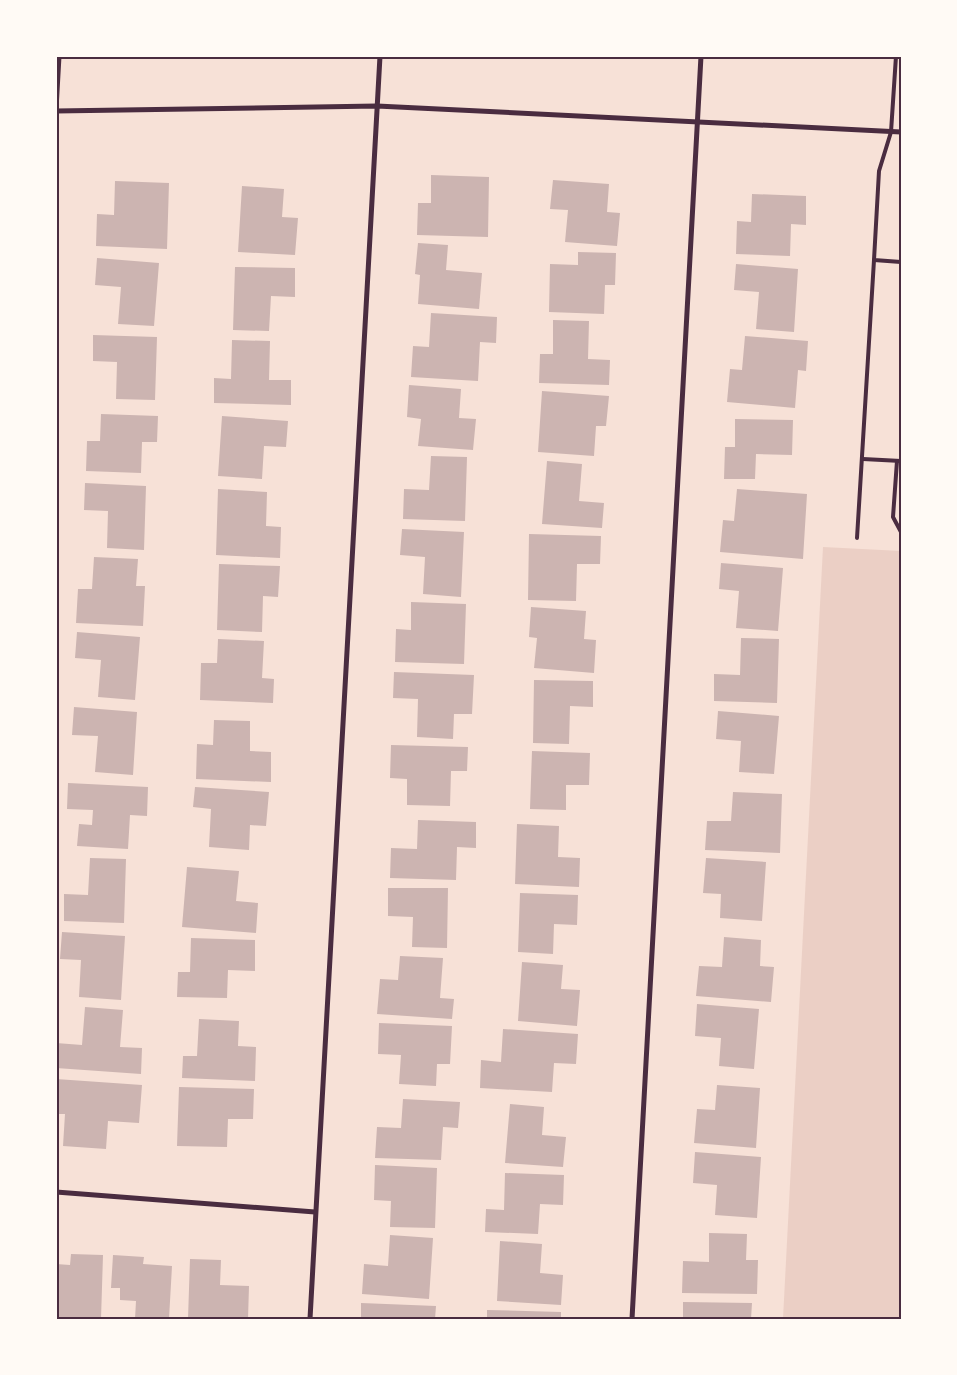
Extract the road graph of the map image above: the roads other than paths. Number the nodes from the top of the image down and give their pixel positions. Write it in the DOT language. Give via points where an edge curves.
graph roads {
  1 [pos="59,56"];
  2 [pos="380,56"];
  3 [pos="701,56"];
  4 [pos="896,56"];
  5 [pos="377,106"];
  6 [pos="56,110"];
  7 [pos="697,123"];
  8 [pos="891,132"];
  9 [pos="901,132"];
  10 [pos="874,260"];
  11 [pos="901,262"];
  12 [pos="863,459"];
  13 [pos="899,461"];
  14 [pos="901,532"];
  15 [pos="857,538"];
  16 [pos="56,1192"];
  17 [pos="315,1212"];
  18 [pos="310,1319"];
  19 [pos="632,1319"];
  1 -- 6 [label="street"];
  2 -- 5 [label="street"];
  3 -- 7 [label="street"];
  4 -- 8 [label="lane"];
  5 -- 6 [label="street"];
  5 -- 7 [label="street"];
  5 -- 17 [label="street"];
  7 -- 8 [label="street"];
  7 -- 19 [label="street"];
  8 -- 9 [label="street"];
  8 -- 10 [label="lane" via="878,171"];
  10 -- 11 [label="lane"];
  10 -- 12 [label="lane"];
  12 -- 13 [label="lane"];
  12 -- 15 [label="lane"];
  13 -- 14 [label="lane" via="893,517"];
  16 -- 17 [label="street"];
  17 -- 18 [label="street"];
}
